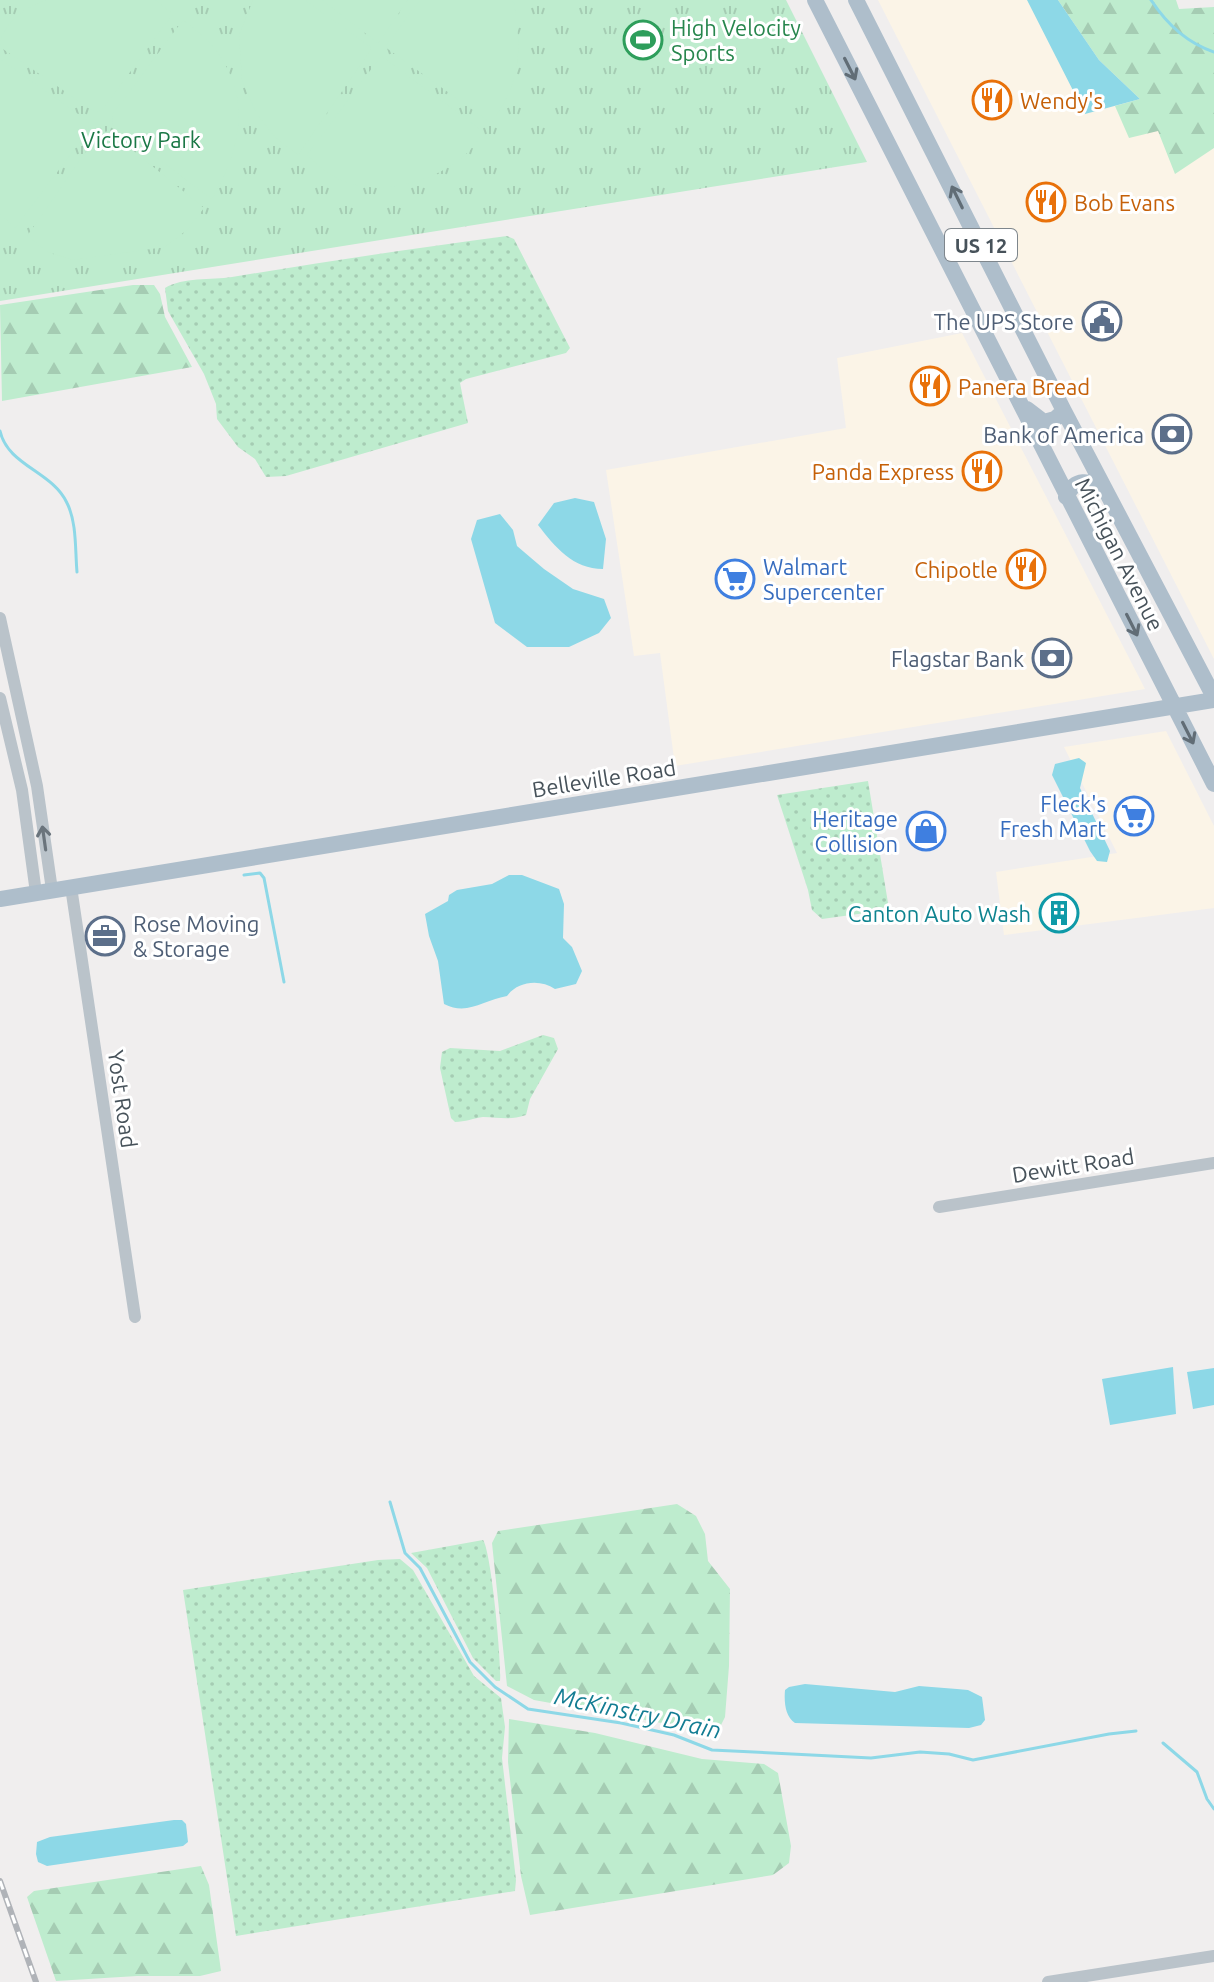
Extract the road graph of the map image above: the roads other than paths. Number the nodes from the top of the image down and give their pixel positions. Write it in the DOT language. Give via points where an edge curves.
graph roads {
  1 [pos="815,0"];
  2 [pos="856,0"];
  3 [pos="1020,402"];
  4 [pos="1064,411"];
  5 [pos="1107,490"];
  6 [pos="1066,497"];
  7 [pos="0,618"];
  8 [pos="3,647"];
  9 [pos="0,698"];
  10 [pos="1214,698"];
  11 [pos="1174,707"];
  12 [pos="24,726"];
  13 [pos="8,730"];
  14 [pos="1214,784"];
  15 [pos="37,786"];
  16 [pos="22,790"];
  17 [pos="71,887"];
  18 [pos="44,891"];
  19 [pos="0,899"];
  20 [pos="1214,1163"];
  21 [pos="939,1207"];
  22 [pos="135,1317"];
  23 [pos="1214,1956"];
  24 [pos="1048,1982"];
  1 -- 3 [label="main road, Michigan Avenue / US 12, one-way"];
  4 -- 2 [label="main road, Michigan Avenue / US 12, one-way"];
  3 -- 4 [label="main road" via="1041,421"];
  3 -- 6 [label="main road, Michigan Avenue / US 12"];
  4 -- 5 [label="main road, Michigan Avenue / US 12"];
  5 -- 6 [label="main road" via="1084,481"];
  5 -- 10 [label="main road, Michigan Avenue / US 12"];
  6 -- 11 [label="main road, Michigan Avenue / US 12, one-way"];
  7 -- 8 [label="street"];
  8 -- 12 [label="street"];
  9 -- 13 [label="street"];
  10 -- 11 [label="main road, Belleville Road"];
  11 -- 14 [label="main road, Michigan Avenue / US 12, one-way"];
  11 -- 17 [label="main road, Belleville Road"];
  12 -- 13 [label="street"];
  12 -- 15 [label="street"];
  13 -- 16 [label="street"];
  15 -- 16 [label="street"];
  18 -- 15 [label="street, one-way"];
  16 -- 18 [label="street"];
  17 -- 18 [label="main road, Belleville Road"];
  17 -- 22 [label="street, Yost Road"];
  18 -- 19 [label="main road, Belleville Road"];
  20 -- 21 [label="street, Dewitt Road"];
  23 -- 24 [label="street"];
}
